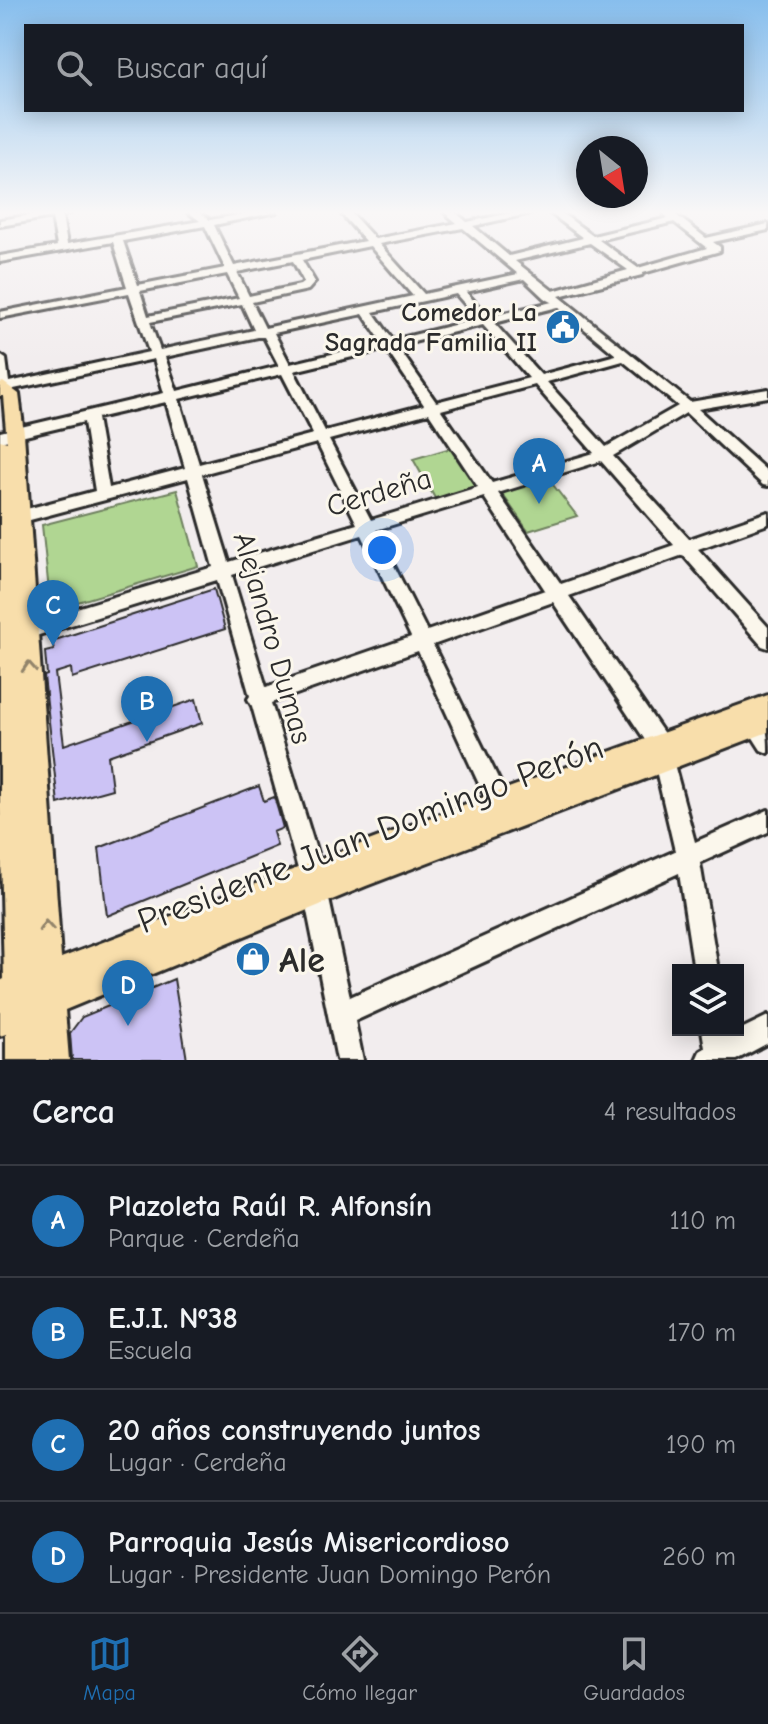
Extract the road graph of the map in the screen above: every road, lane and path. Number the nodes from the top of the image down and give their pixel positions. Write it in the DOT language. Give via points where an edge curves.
graph roads {
  1 [pos="125,261"];
  2 [pos="226,261"];
  3 [pos="289,261"];
  4 [pos="298,261"];
  5 [pos="387,261"];
  6 [pos="507,261"];
  7 [pos="623,261"];
  8 [pos="675,261"];
  9 [pos="231,272"];
  10 [pos="638,273"];
  11 [pos="524,276"];
  12 [pos="135,289"];
  13 [pos="459,291"];
  14 [pos="422,299"];
  15 [pos="245,300"];
  16 [pos="553,300"];
  17 [pos="367,311"];
  18 [pos="0,315"];
  19 [pos="145,320"];
  20 [pos="487,322"];
  21 [pos="265,334"];
  22 [pos="390,345"];
  23 [pos="157,355"];
  24 [pos="624,357"];
  25 [pos="0,359"];
  26 [pos="286,371"];
  27 [pos="539,381"];
  28 [pos="1,389"];
  29 [pos="768,393"];
  30 [pos="172,398"];
  31 [pos="687,407"];
  32 [pos="434,408"];
  33 [pos="90,417"];
  34 [pos="321,437"];
  35 [pos="5,439"];
  36 [pos="603,455"];
  37 [pos="195,471"];
  38 [pos="768,481"];
  39 [pos="487,490"];
  40 [pos="103,496"];
  41 [pos="768,518"];
  42 [pos="8,520"];
  43 [pos="365,525"];
  44 [pos="683,546"];
  45 [pos="223,569"];
  46 [pos="557,593"];
  47 [pos="11,636"];
  48 [pos="423,640"];
  49 [pos="768,640"];
  50 [pos="258,699"];
  51 [pos="765,723"];
  52 [pos="663,752"];
  53 [pos="16,783"];
  54 [pos="503,811"];
  55 [pos="768,821"];
  56 [pos="688,857"];
  57 [pos="313,884"];
  58 [pos="705,964"];
  59 [pos="49,989"];
  60 [pos="10,1004"];
  61 [pos="340,1015"];
  62 [pos="768,1029"];
  63 [pos="715,1048"];
  64 [pos="23,1060"];
  65 [pos="52,1060"];
  66 [pos="350,1060"];
  1 -- 12 [label="street, Alejandro Dumas"];
  2 -- 9 [label="street"];
  3 -- 9 [label="street"];
  4 -- 15 [label="street" via="310,286"];
  5 -- 14 [label="street"];
  6 -- 11 [label="street"];
  7 -- 10 [label="street"];
  8 -- 10 [label="street"];
  9 -- 12 [label="street"];
  9 -- 15 [label="street"];
  10 -- 16 [label="street"];
  11 -- 13 [label="street"];
  11 -- 16 [label="street"];
  12 -- 18 [label="street"];
  12 -- 19 [label="street, Alejandro Dumas"];
  13 -- 14 [label="street"];
  13 -- 20 [label="street"];
  14 -- 17 [label="street"];
  15 -- 19 [label="street"];
  15 -- 21 [label="street"];
  16 -- 20 [label="street"];
  16 -- 24 [label="street"];
  17 -- 21 [label="street"];
  17 -- 22 [label="street"];
  19 -- 23 [label="street, Alejandro Dumas"];
  20 -- 22 [label="street"];
  20 -- 27 [label="street"];
  21 -- 23 [label="street"];
  21 -- 26 [label="street"];
  22 -- 26 [label="street"];
  22 -- 32 [label="street"];
  23 -- 28 [label="street"];
  23 -- 30 [label="street, Alejandro Dumas"];
  24 -- 27 [label="street"];
  24 -- 31 [label="street"];
  25 -- 28 [label="street"];
  26 -- 30 [label="street"];
  26 -- 34 [label="street"];
  27 -- 32 [label="street"];
  27 -- 36 [label="street"];
  28 -- 35 [label="main road" via="11,394"];
  29 -- 31 [label="street, Cerdeña"];
  30 -- 33 [label="street"];
  30 -- 37 [label="street, Alejandro Dumas"];
  31 -- 36 [label="street, Cerdeña"];
  31 -- 38 [label="street"];
  32 -- 34 [label="street"];
  32 -- 39 [label="street"];
  33 -- 35 [label="street"];
  33 -- 40 [label="street"];
  34 -- 37 [label="street"];
  34 -- 43 [label="street"];
  35 -- 42 [label="main road"];
  36 -- 39 [label="street, Cerdeña"];
  36 -- 44 [label="street"];
  37 -- 40 [label="street"];
  37 -- 45 [label="street, Alejandro Dumas"];
  39 -- 43 [label="street, Cerdeña"];
  39 -- 46 [label="street"];
  40 -- 42 [label="street"];
  41 -- 44 [label="street"];
  42 -- 47 [label="main road"];
  43 -- 45 [label="street, Cerdeña"];
  43 -- 48 [label="street"];
  44 -- 46 [label="street"];
  44 -- 49 [label="street"];
  45 -- 47 [label="street, Cerdeña"];
  45 -- 50 [label="street, Alejandro Dumas"];
  46 -- 48 [label="street"];
  46 -- 52 [label="street"];
  47 -- 53 [label="main road"];
  48 -- 50 [label="street"];
  48 -- 54 [label="street"];
  50 -- 57 [label="street, Alejandro Dumas"];
  51 -- 52 [label="main road, Presidente Juan Domingo Perón"];
  52 -- 54 [label="main road, Presidente Juan Domingo Perón"];
  52 -- 56 [label="street"];
  59 -- 53 [label="main road, one-way"];
  53 -- 60 [label="main road"];
  54 -- 57 [label="main road, Presidente Juan Domingo Perón"];
  55 -- 56 [label="street"];
  56 -- 58 [label="street"];
  56 -- 61 [label="street"];
  57 -- 59 [label="main road, Presidente Juan Domingo Perón"];
  57 -- 61 [label="street, Alejandro Dumas"];
  59 -- 60 [label="main road, Presidente Juan Domingo Perón"];
  59 -- 65 [label="main road"];
  60 -- 64 [label="main road"];
  61 -- 66 [label="street, Alejandro Dumas"];
  62 -- 63 [label="street"];
}
